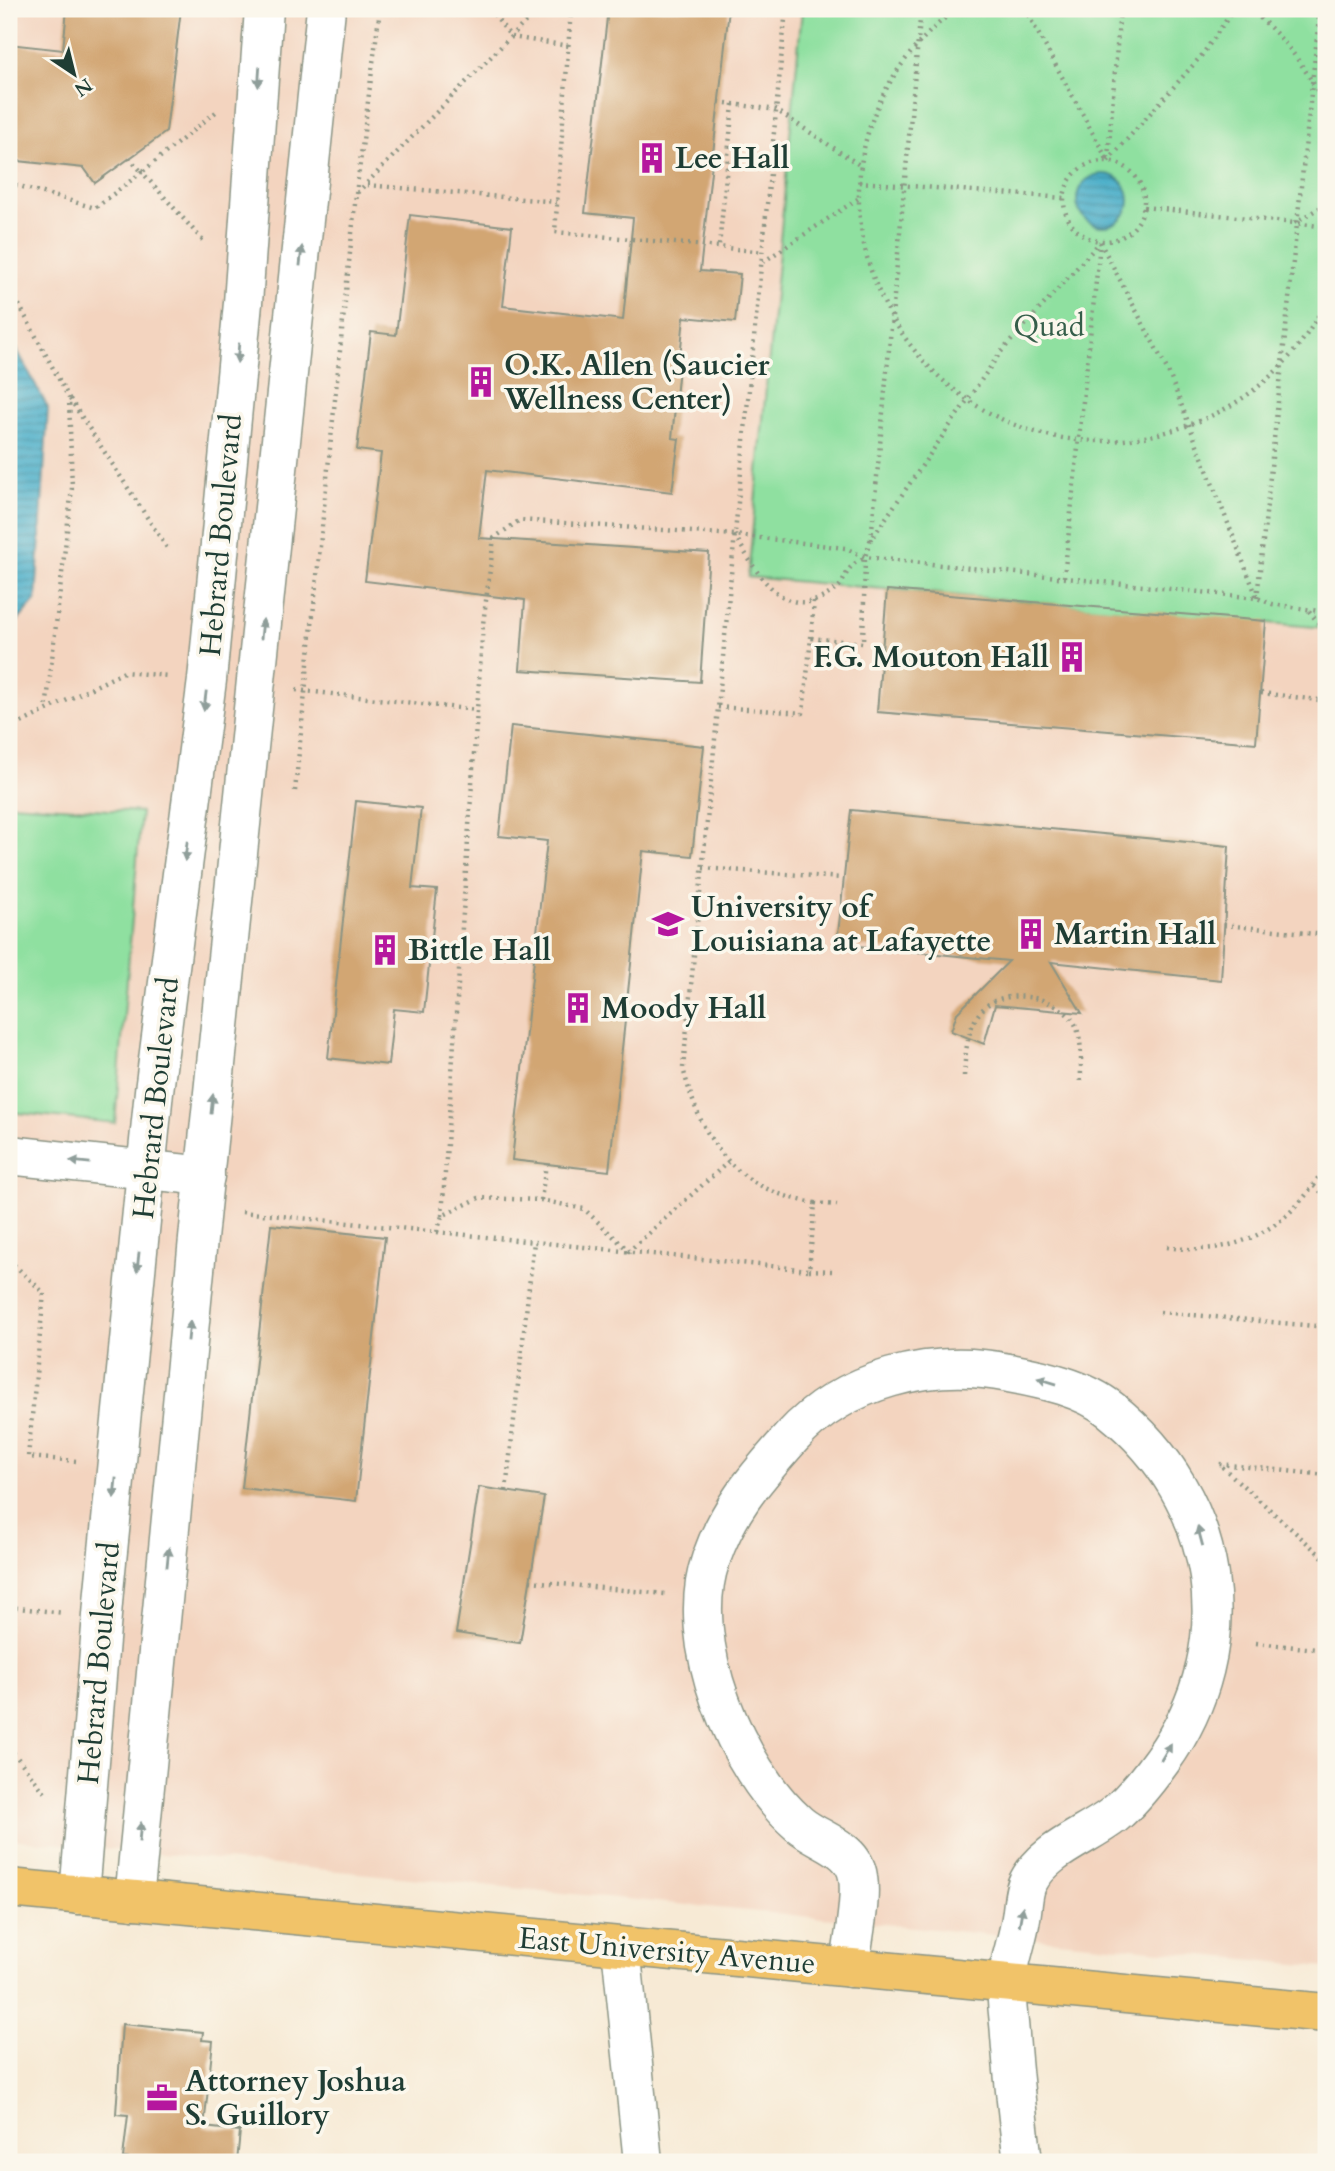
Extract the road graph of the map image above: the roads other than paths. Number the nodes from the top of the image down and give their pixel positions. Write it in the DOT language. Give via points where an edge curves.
graph roads {
  1 [pos="264,9"];
  2 [pos="326,9"];
  3 [pos="243,303"];
  4 [pos="295,312"];
  5 [pos="9,1155"];
  6 [pos="148,1170"];
  7 [pos="203,1192"];
  8 [pos="104,1591"];
  9 [pos="164,1597"];
  10 [pos="9,1888"];
  11 [pos="79,1895"];
  12 [pos="134,1900"];
  13 [pos="621,1947"];
  14 [pos="850,1968"];
  15 [pos="1007,1983"];
  16 [pos="1326,2013"];
  17 [pos="643,2162"];
  18 [pos="1023,2162"];
  1 -- 3 [label="street, Hebrard Boulevard, one-way"];
  4 -- 2 [label="street, Hebrard Boulevard, one-way"];
  3 -- 4 [label="street"];
  3 -- 6 [label="street, Hebrard Boulevard, one-way" via="207,680"];
  7 -- 4 [label="street, Hebrard Boulevard, one-way"];
  6 -- 5 [label="street, one-way"];
  6 -- 7 [label="street"];
  6 -- 8 [label="street, Hebrard Boulevard, one-way"];
  9 -- 7 [label="street, Hebrard Boulevard, one-way"];
  8 -- 9 [label="street"];
  8 -- 11 [label="street, Hebrard Boulevard"];
  12 -- 9 [label="street, Hebrard Boulevard, one-way"];
  10 -- 11 [label="main road, East University Avenue"];
  11 -- 12 [label="main road, East University Avenue"];
  12 -- 13 [label="main road, East University Avenue"];
  13 -- 14 [label="main road, East University Avenue"];
  13 -- 17 [label="street"];
  14 -- 15 [label="main road, East University Avenue"];
  15 -- 14 [label="street, one-way" via="1027,1883 1050,1856 1116,1813 1163,1759 1196,1700 1211,1639 1211,1575 1194,1513 1158,1457 1108,1407 1048,1380 983,1368 922,1371 866,1383 803,1425 738,1498 709,1562 702,1633 716,1690 737,1742 762,1782 800,1825 843,1850 858,1874"];
  15 -- 16 [label="main road, East University Avenue"];
  15 -- 18 [label="street"];
}
